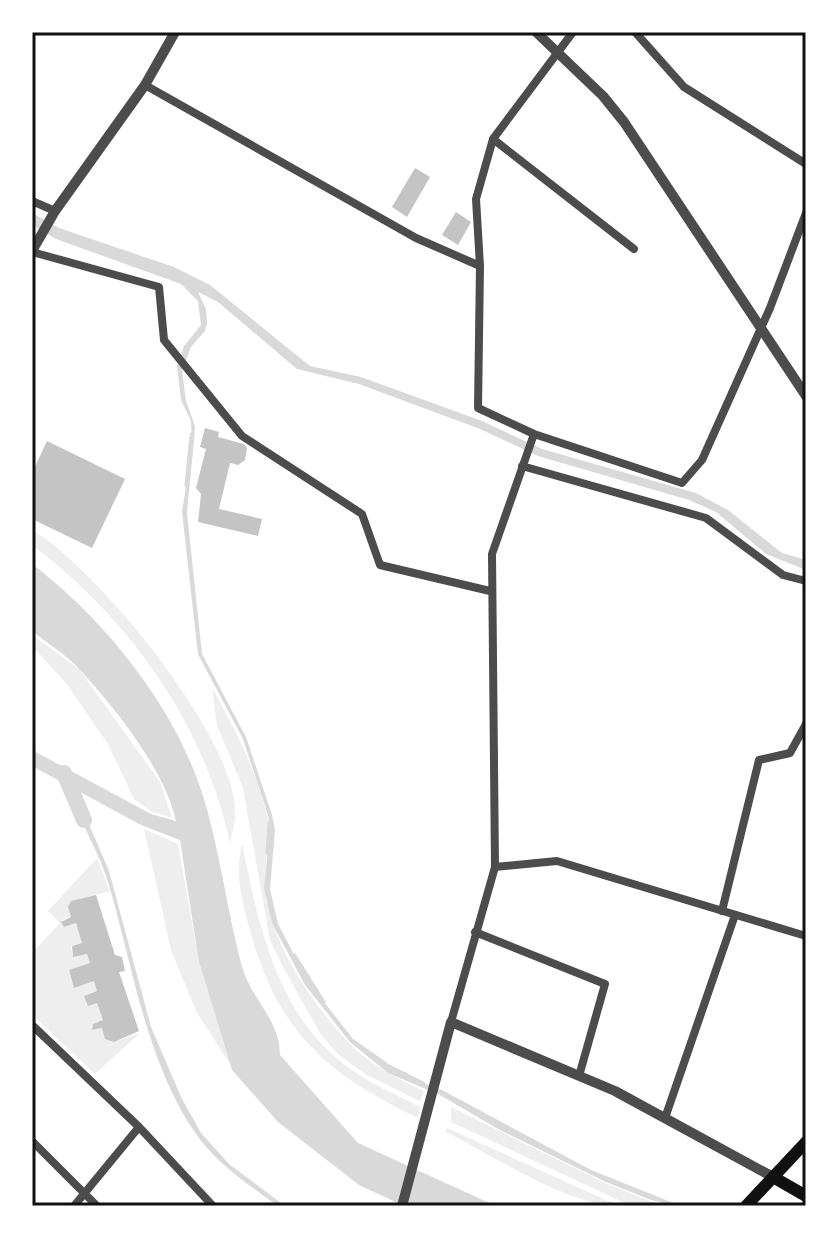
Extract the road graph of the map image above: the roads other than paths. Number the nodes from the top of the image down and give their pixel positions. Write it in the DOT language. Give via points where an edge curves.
graph roads {
  1 [pos="175,32"];
  2 [pos="536,32"];
  3 [pos="573,32"];
  4 [pos="635,32"];
  5 [pos="558,51"];
  6 [pos="145,85"];
  7 [pos="493,139"];
  8 [pos="806,164"];
  9 [pos="32,201"];
  10 [pos="55,211"];
  11 [pos="806,213"];
  12 [pos="33,247"];
  13 [pos="634,249"];
  14 [pos="480,266"];
  15 [pos="759,327"];
  16 [pos="806,396"];
  17 [pos="534,434"];
  18 [pos="522,466"];
  19 [pos="806,581"];
  20 [pos="490,591"];
  21 [pos="806,724"];
  22 [pos="495,867"];
  23 [pos="722,911"];
  24 [pos="735,915"];
  25 [pos="475,932"];
  26 [pos="806,936"];
  27 [pos="451,1022"];
  28 [pos="32,1025"];
  29 [pos="579,1076"];
  30 [pos="665,1118"];
  31 [pos="139,1127"];
  32 [pos="32,1141"];
  33 [pos="806,1142"];
  34 [pos="773,1177"];
  35 [pos="82,1193"];
  36 [pos="806,1196"];
  37 [pos="74,1206"];
  38 [pos="97,1206"];
  39 [pos="213,1206"];
  40 [pos="402,1206"];
  41 [pos="746,1206"];
  1 -- 6 [label="street"];
  2 -- 5 [label="street"];
  3 -- 5 [label="street"];
  4 -- 8 [label="street" via="684,87"];
  5 -- 7 [label="street"];
  5 -- 15 [label="street" via="624,122"];
  6 -- 10 [label="street"];
  6 -- 14 [label="street" via="416,238"];
  7 -- 13 [label="street"];
  7 -- 14 [label="street" via="476,199"];
  9 -- 10 [label="street"];
  10 -- 12 [label="street"];
  11 -- 15 [label="street"];
  12 -- 20 [label="street" via="159,287 164,340 242,436 362,514 380,565"];
  14 -- 17 [label="street" via="478,408"];
  15 -- 16 [label="street"];
  15 -- 17 [label="street" via="702,460 682,483"];
  17 -- 18 [label="street"];
  18 -- 19 [label="street" via="706,518 783,575"];
  18 -- 20 [label="street" via="492,554"];
  20 -- 22 [label="street"];
  21 -- 23 [label="street" via="790,753 759,760"];
  22 -- 23 [label="street" via="557,861"];
  22 -- 25 [label="street"];
  23 -- 24 [label="street"];
  24 -- 26 [label="street"];
  24 -- 30 [label="street"];
  25 -- 27 [label="street"];
  25 -- 29 [label="street" via="605,984"];
  27 -- 29 [label="street"];
  27 -- 40 [label="street"];
  28 -- 31 [label="street"];
  29 -- 30 [label="street"];
  30 -- 34 [label="street"];
  31 -- 35 [label="street"];
  31 -- 39 [label="street"];
  32 -- 35 [label="street"];
  33 -- 34 [label="main road"];
  34 -- 36 [label="main road"];
  34 -- 41 [label="main road"];
  35 -- 37 [label="street"];
  35 -- 38 [label="street"];
}
